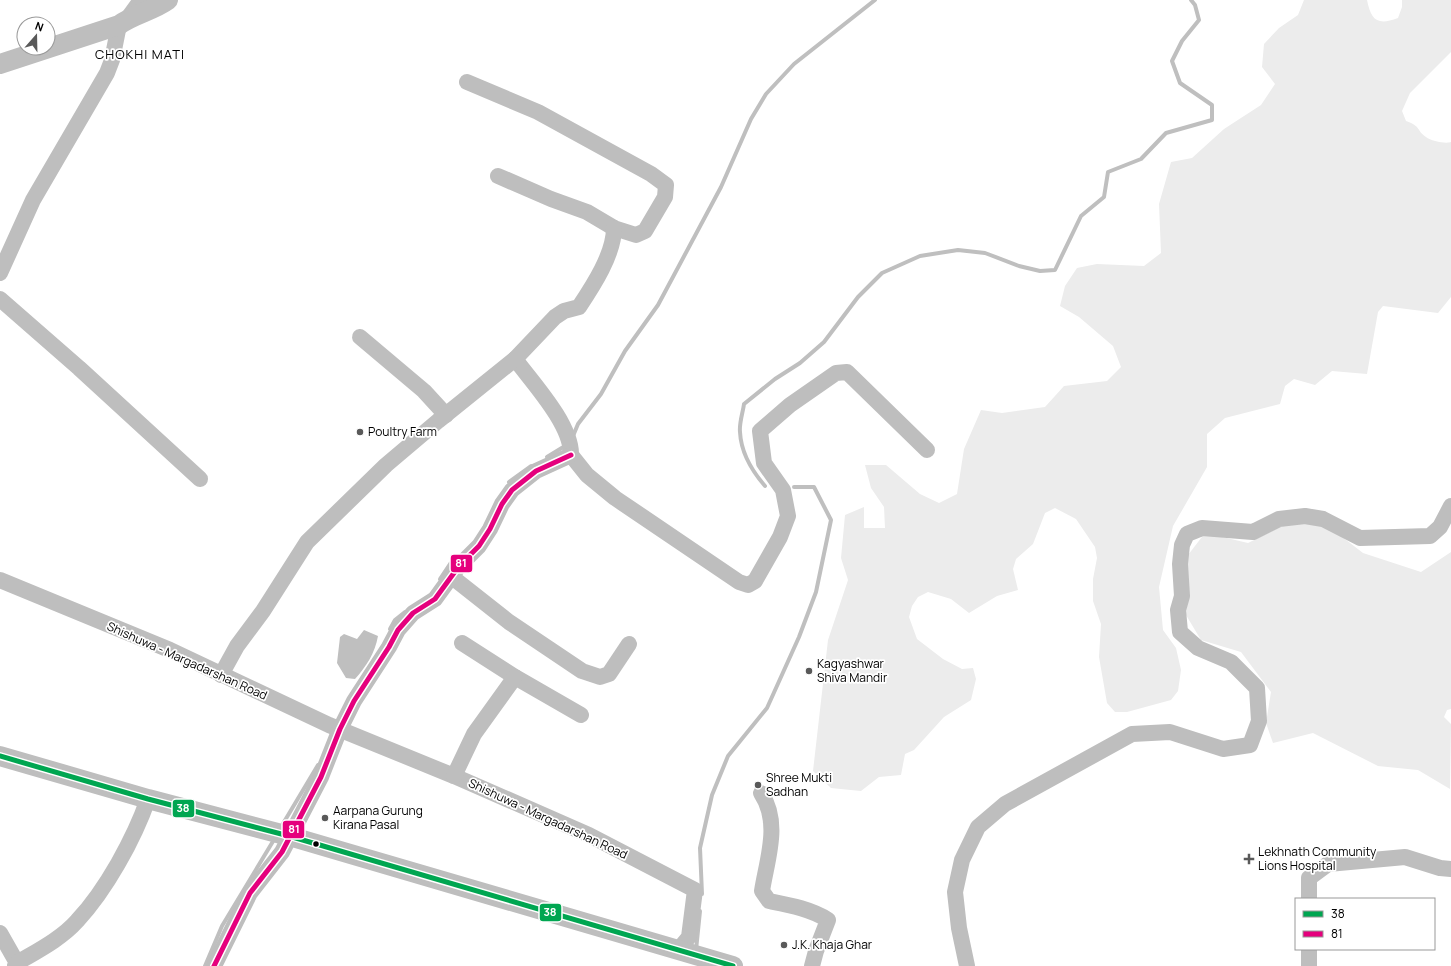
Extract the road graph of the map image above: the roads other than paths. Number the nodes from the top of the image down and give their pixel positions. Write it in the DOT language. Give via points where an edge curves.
graph roads {
  1 [pos="142,0"];
  2 [pos="168,0"];
  3 [pos="124,22"];
  4 [pos="0,64"];
  5 [pos="467,82"];
  6 [pos="498,176"];
  7 [pos="614,228"];
  8 [pos="0,273"];
  9 [pos="0,299"];
  10 [pos="360,337"];
  11 [pos="515,359"];
  12 [pos="446,415"];
  13 [pos="570,446"];
  14 [pos="927,450"];
  15 [pos="200,478"];
  16 [pos="1451,506"];
  17 [pos="452,577"];
  18 [pos="0,580"];
  19 [pos="462,643"];
  20 [pos="630,644"];
  21 [pos="221,675"];
  22 [pos="515,677"];
  23 [pos="581,715"];
  24 [pos="334,727"];
  25 [pos="0,756"];
  26 [pos="454,776"];
  27 [pos="761,794"];
  28 [pos="148,799"];
  29 [pos="289,836"];
  30 [pos="1451,868"];
  31 [pos="1309,898"];
  32 [pos="0,933"];
  33 [pos="679,949"];
  34 [pos="1309,950"];
  35 [pos="16,965"];
  36 [pos="214,966"];
  37 [pos="733,966"];
  38 [pos="812,966"];
  39 [pos="968,966"];
  40 [pos="1309,966"];
  1 -- 3 [label="street"];
  2 -- 3 [label="main road"];
  3 -- 4 [label="main road"];
  3 -- 8 [label="street" via="107,73 33,200"];
  5 -- 7 [label="street" via="538,112 651,174 666,185 665,197 646,232 636,235"];
  6 -- 7 [label="street" via="587,212"];
  7 -- 11 [label="street" via="614,240 592,287 579,306 555,317"];
  9 -- 15 [label="street"];
  10 -- 12 [label="street" via="424,391"];
  11 -- 12 [label="street"];
  11 -- 13 [label="street" via="549,405"];
  12 -- 21 [label="street" via="386,466 307,542 263,611 237,646"];
  13 -- 14 [label="street" via="588,475 616,498 738,582 748,585 755,581 788,516 782,490 764,463 760,431 790,405 836,373 847,372"];
  13 -- 17 [label="street" via="512,490 479,546"];
  16 -- 39 [label="street" via="1440,527 1430,536 1360,538 1323,519 1305,516 1279,518 1253,532 1202,528 1188,534 1182,544 1180,564 1180,632 1198,648 1231,662 1256,688 1259,722 1250,745 1223,749 1170,732 1132,734 1005,804 978,828 962,860 955,892 959,928"];
  17 -- 20 [label="street" via="509,622 582,671 600,677 609,674"];
  17 -- 24 [label="street" via="434,599 404,621 354,701"];
  18 -- 21 [label="street, Shishuwa - Margadarshan Road" via="170,650"];
  19 -- 22 [label="street"];
  21 -- 24 [label="street, Shishuwa - Margadarshan Road"];
  22 -- 23 [label="street"];
  22 -- 26 [label="street" via="474,734"];
  24 -- 26 [label="street, Shishuwa - Margadarshan Road"];
  24 -- 29 [label="street" via="321,777"];
  25 -- 28 [label="main road"];
  26 -- 33 [label="street, Shishuwa - Margadarshan Road" via="589,835 695,890 688,937"];
  27 -- 38 [label="street" via="766,800 772,823 762,891 769,901 820,915 828,920"];
  28 -- 29 [label="main road"];
  28 -- 35 [label="street" via="139,825 112,872 77,922"];
  29 -- 33 [label="main road"];
  29 -- 36 [label="street" via="282,852 250,893"];
  30 -- 31 [label="street" via="1440,868 1405,857 1328,864 1310,878"];
  32 -- 35 [label="street"];
  33 -- 37 [label="main road"];
  34 -- 40 [label="street"];
}
